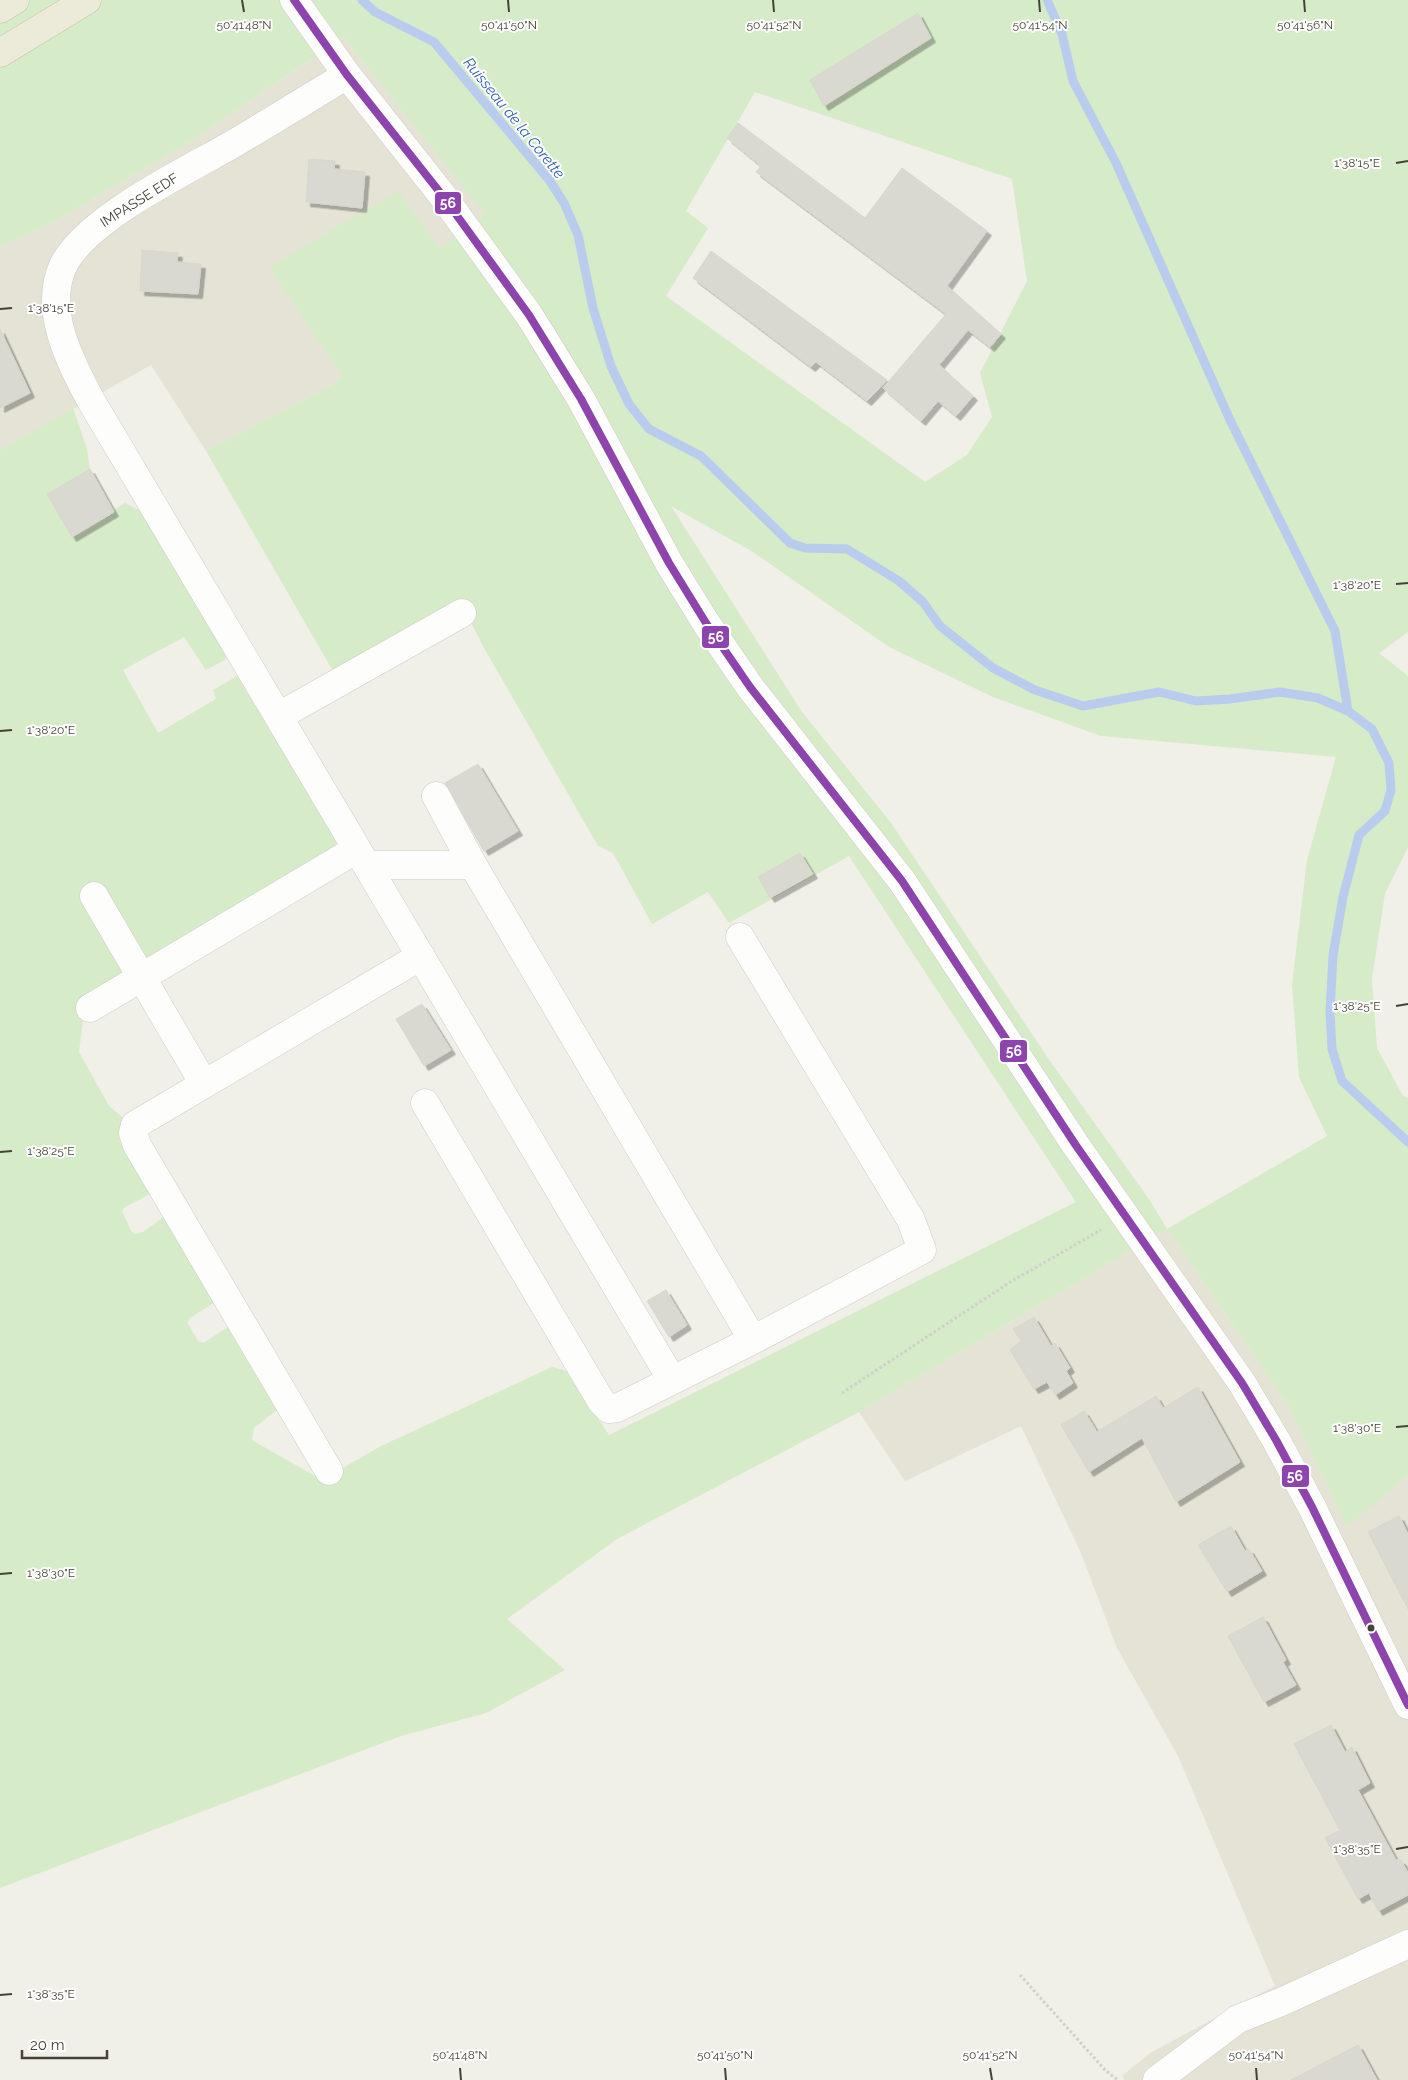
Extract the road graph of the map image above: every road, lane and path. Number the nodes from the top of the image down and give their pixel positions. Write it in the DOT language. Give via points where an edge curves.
graph roads {
  1 [pos="15,0"];
  2 [pos="87,0"];
  3 [pos="294,0"];
  4 [pos="0,9"];
  5 [pos="0,52"];
  6 [pos="347,75"];
  7 [pos="462,613"];
  8 [pos="279,716"];
  9 [pos="436,796"];
  10 [pos="362,857"];
  11 [pos="473,865"];
  12 [pos="94,896"];
  13 [pos="740,937"];
  14 [pos="421,956"];
  15 [pos="142,976"];
  16 [pos="90,1008"];
  17 [pos="204,1084"];
  18 [pos="425,1103"];
  19 [pos="1124,1215"];
  20 [pos="754,1340"];
  21 [pos="672,1380"];
  22 [pos="842,1393"];
  23 [pos="329,1471"];
  24 [pos="1408,1705"];
  25 [pos="1408,1944"];
  26 [pos="1020,1975"];
  27 [pos="1118,2080"];
  28 [pos="1157,2080"];
  1 -- 4 [label="highway"];
  2 -- 5 [label="highway"];
  3 -- 6 [label="street"];
  6 -- 8 [label="street, IMPASSE EDF" via="134,201 87,234 63,266 57,294 58,324 67,354 90,399"];
  6 -- 19 [label="street" via="442,195 524,307 577,392 669,562 706,623 750,687 902,881"];
  7 -- 8 [label="street"];
  8 -- 10 [label="street, IMPASSE EDF"];
  9 -- 11 [label="street"];
  10 -- 11 [label="street"];
  10 -- 14 [label="street, IMPASSE EDF"];
  10 -- 15 [label="street"];
  11 -- 20 [label="street"];
  12 -- 15 [label="street"];
  13 -- 20 [label="street" via="912,1220 922,1250"];
  14 -- 17 [label="street"];
  14 -- 21 [label="street, IMPASSE EDF"];
  15 -- 16 [label="street"];
  15 -- 17 [label="street"];
  17 -- 23 [label="street" via="135,1125 132,1133"];
  18 -- 21 [label="street" via="601,1401 609,1409 617,1408"];
  19 -- 22 [label="path" via="1012,1281"];
  19 -- 24 [label="street" via="1242,1383 1276,1440"];
  20 -- 21 [label="street"];
  25 -- 28 [label="street" via="1238,2019"];
  26 -- 27 [label="path" via="1105,2070"];
}
